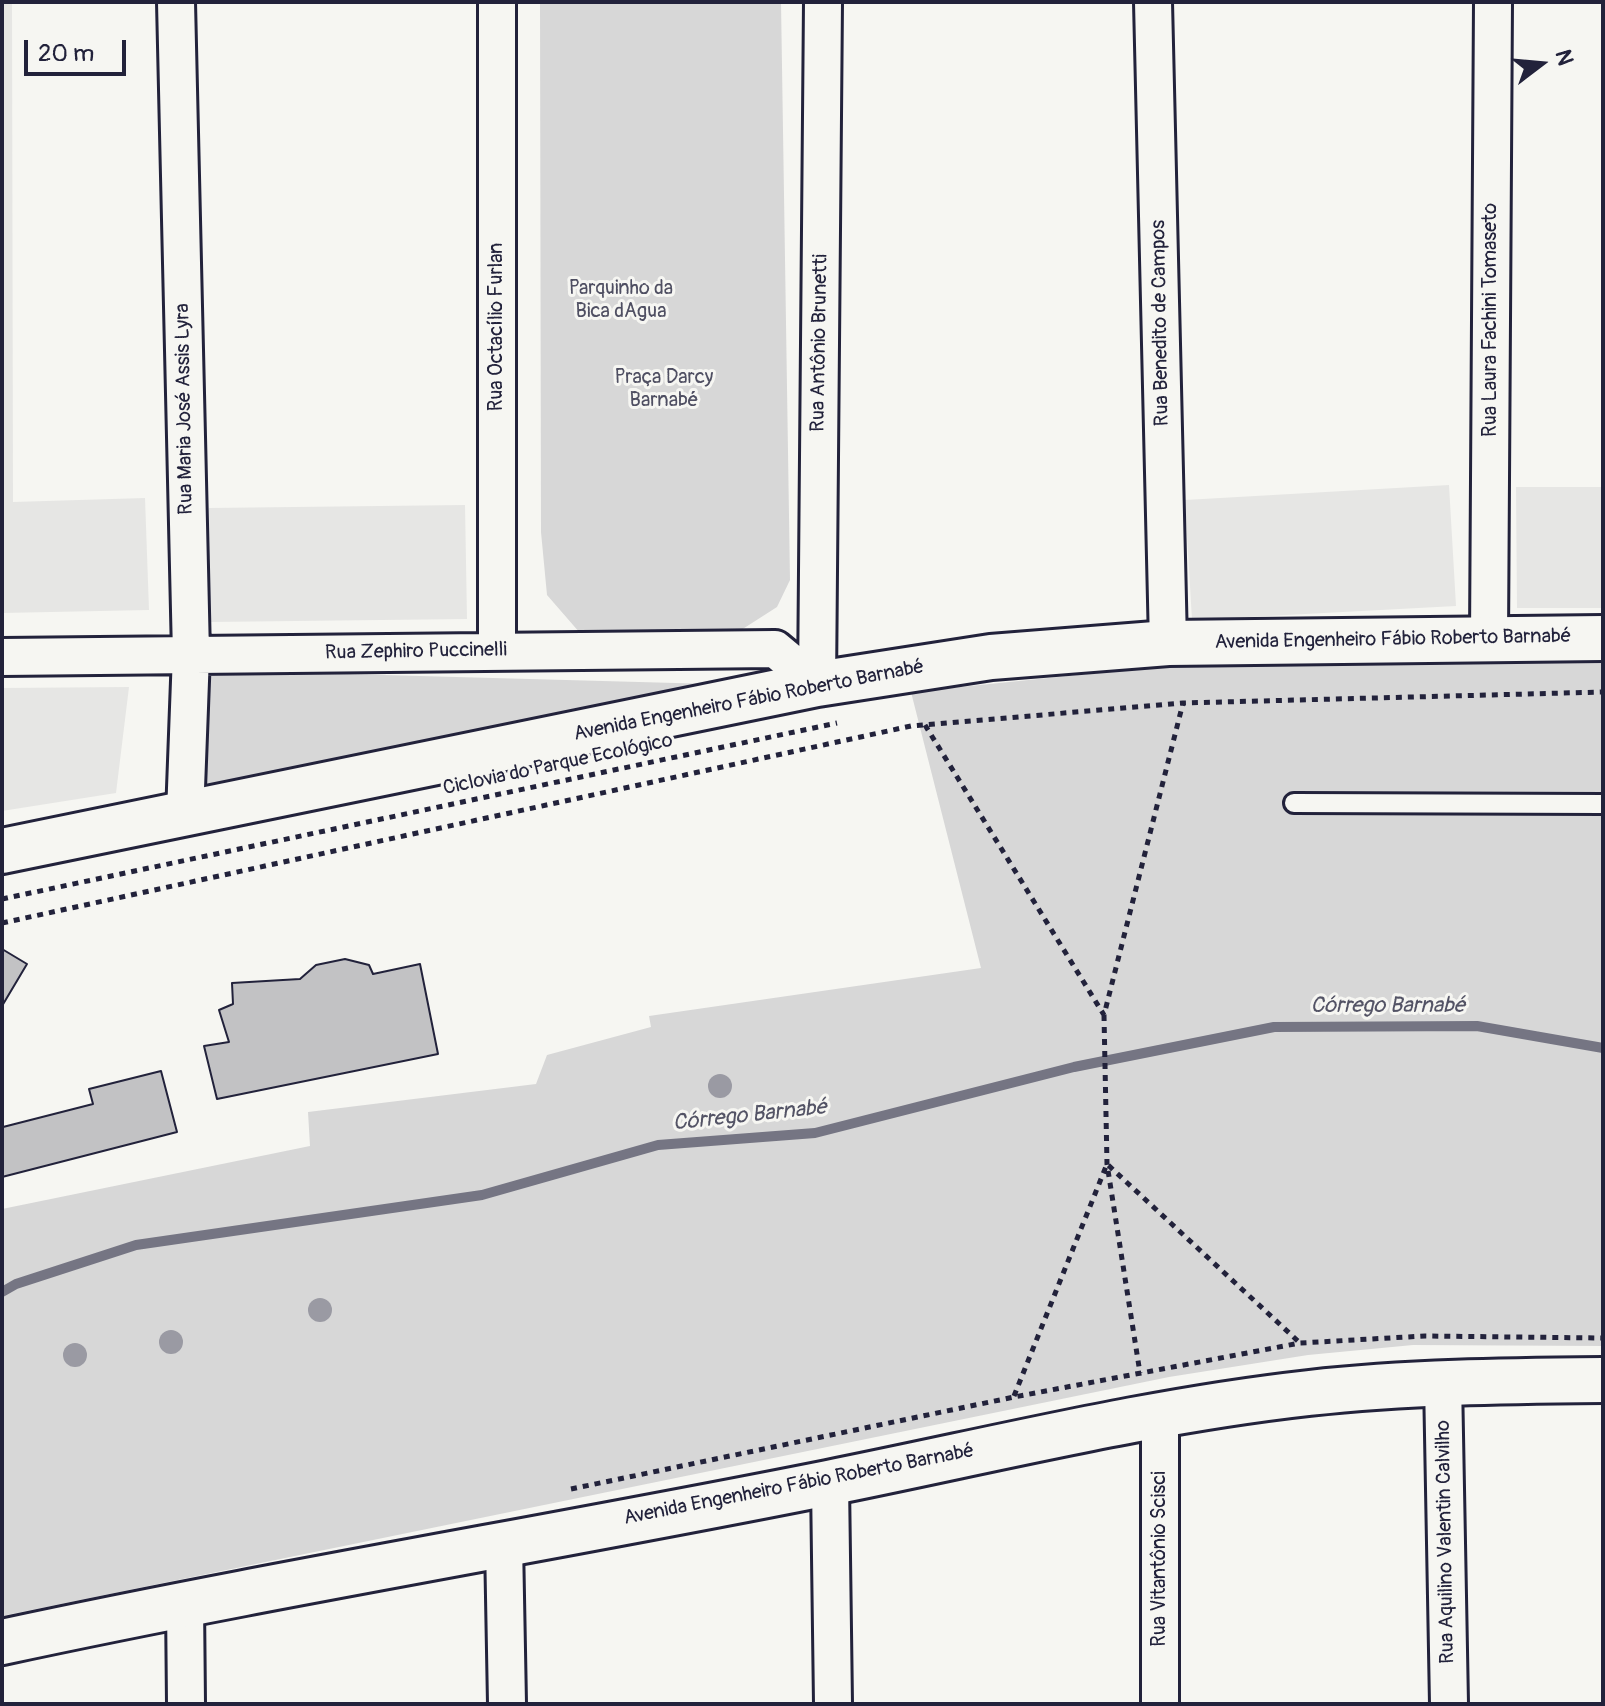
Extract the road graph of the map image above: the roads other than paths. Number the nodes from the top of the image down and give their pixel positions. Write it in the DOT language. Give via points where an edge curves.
graph roads {
  1 [pos="176,2"];
  2 [pos="497,2"];
  3 [pos="823,2"];
  4 [pos="1153,2"];
  5 [pos="1493,2"];
  6 [pos="1489,638"];
  7 [pos="1603,638"];
  8 [pos="1168,643"];
  9 [pos="497,651"];
  10 [pos="191,654"];
  11 [pos="2,657"];
  12 [pos="817,684"];
  13 [pos="1294,803"];
  14 [pos="1603,804"];
  15 [pos="185,815"];
  16 [pos="2,851"];
  17 [pos="1603,1380"];
  18 [pos="1443,1381"];
  19 [pos="1160,1414"];
  20 [pos="830,1483"];
  21 [pos="504,1543"];
  22 [pos="185,1603"];
  23 [pos="2,1642"];
  24 [pos="186,1704"];
  25 [pos="507,1704"];
  26 [pos="833,1704"];
  27 [pos="1160,1704"];
  28 [pos="1449,1704"];
  1 -- 10 [label="street, Rua Maria José Assis Lyra"];
  2 -- 9 [label="street, Rua Octacílio Furlan"];
  3 -- 12 [label="street, Rua Antônio Brunetti"];
  4 -- 8 [label="street, Rua Benedito de Campos"];
  5 -- 6 [label="street, Rua Laura Fachini Tomaseto"];
  6 -- 7 [label="main road, Avenida Engenheiro Fábio Roberto Barnabé"];
  6 -- 8 [label="main road, Avenida Engenheiro Fábio Roberto Barnabé"];
  8 -- 12 [label="main road, Avenida Engenheiro Fábio Roberto Barnabé" via="991,657"];
  9 -- 10 [label="street, Rua Zephiro Puccinelli"];
  9 -- 12 [label="street, Rua Zephiro Puccinelli" via="775,649"];
  10 -- 11 [label="street, Rua Zephiro Puccinelli"];
  10 -- 15 [label="street, Rua Maria José Assis Lyra"];
  12 -- 15 [label="main road, Avenida Engenheiro Fábio Roberto Barnabé"];
  13 -- 14 [label="lane"];
  15 -- 16 [label="main road, Avenida Engenheiro Fábio Roberto Barnabé"];
  17 -- 18 [label="main road, Avenida Engenheiro Fábio Roberto Barnabé"];
  18 -- 19 [label="main road, Avenida Engenheiro Fábio Roberto Barnabé"];
  18 -- 28 [label="street, Rua Aquilino Valentin Calvilho"];
  19 -- 20 [label="main road, Avenida Engenheiro Fábio Roberto Barnabé"];
  19 -- 27 [label="street, Rua Vitantônio Scisci"];
  20 -- 21 [label="main road, Avenida Engenheiro Fábio Roberto Barnabé"];
  20 -- 26 [label="street"];
  21 -- 22 [label="main road, Avenida Engenheiro Fábio Roberto Barnabé"];
  21 -- 25 [label="street"];
  22 -- 23 [label="main road, Avenida Engenheiro Fábio Roberto Barnabé"];
  22 -- 24 [label="street"];
}
